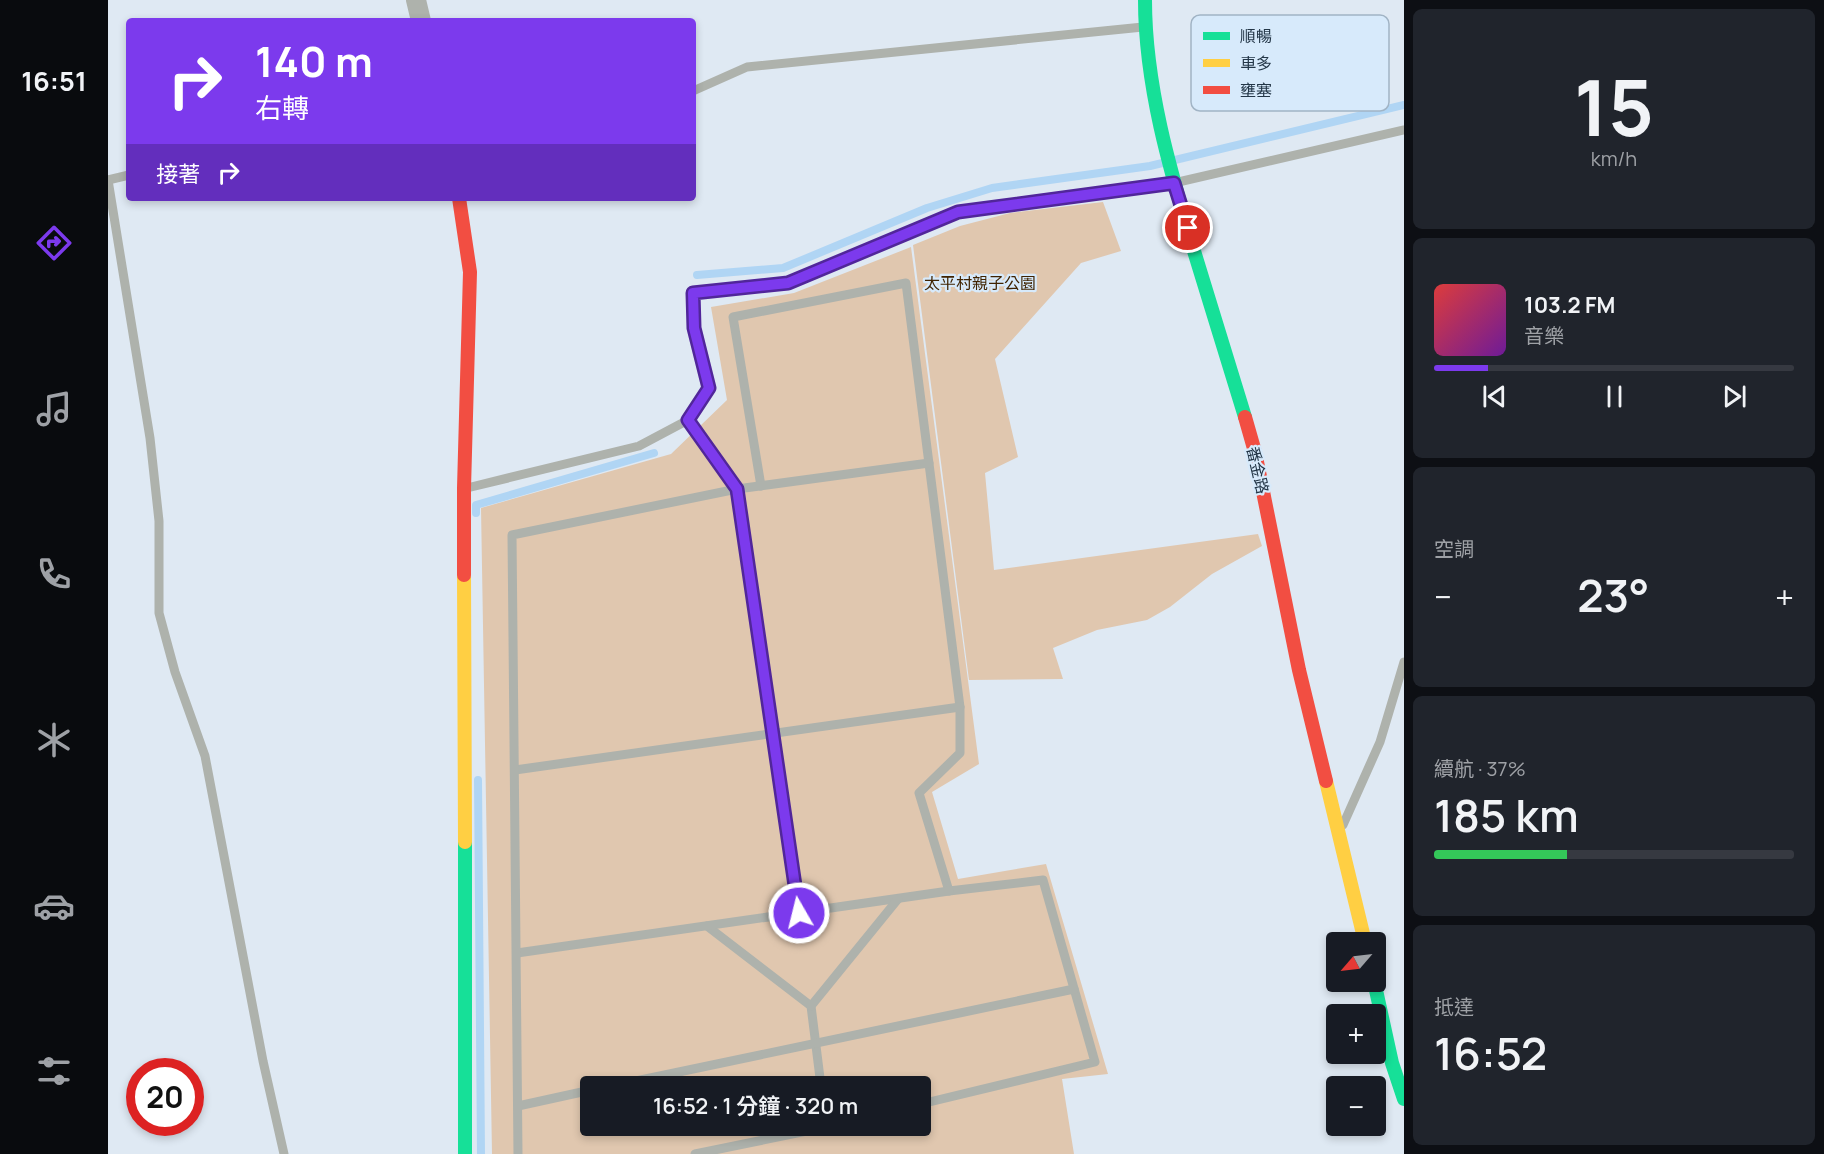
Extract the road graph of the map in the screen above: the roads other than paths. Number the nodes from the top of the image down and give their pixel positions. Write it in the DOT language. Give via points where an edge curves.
graph roads {
  1 [pos="416,0"];
  2 [pos="1145,0"];
  3 [pos="420,18"];
  4 [pos="1145,27"];
  5 [pos="696,90"];
  6 [pos="1404,130"];
  7 [pos="126,175"];
  8 [pos="108,180"];
  9 [pos="1174,183"];
  10 [pos="459,201"];
  11 [pos="688,420"];
  12 [pos="929,463"];
  13 [pos="761,486"];
  14 [pos="464,488"];
  15 [pos="737,489"];
  16 [pos="1404,662"];
  17 [pos="960,707"];
  18 [pos="773,734"];
  19 [pos="515,770"];
  20 [pos="1339,833"];
  21 [pos="949,891"];
  22 [pos="898,899"];
  23 [pos="799,913"];
  24 [pos="707,926"];
  25 [pos="1363,932"];
  26 [pos="516,953"];
  27 [pos="1074,989"];
  28 [pos="1376,992"];
  29 [pos="811,1006"];
  30 [pos="815,1043"];
  31 [pos="659,1076"];
  32 [pos="820,1076"];
  33 [pos="580,1092"];
  34 [pos="1404,1099"];
  35 [pos="931,1102"];
  36 [pos="518,1106"];
  37 [pos="782,1136"];
  38 [pos="284,1154"];
  39 [pos="465,1154"];
  40 [pos="518,1154"];
  41 [pos="695,1154"];
  1 -- 3 [label="street"];
  2 -- 4 [label="street, 番金路"];
  4 -- 5 [label="lane" via="747,67"];
  4 -- 9 [label="street, 番金路"];
  6 -- 9 [label="lane"];
  7 -- 8 [label="lane"];
  8 -- 38 [label="lane" via="150,438 159,521 159,613 205,756"];
  9 -- 11 [label="lane" via="958,212 788,283 693,293 694,328 709,388"];
  9 -- 20 [label="street, 番金路" via="1255,452 1299,670"];
  10 -- 14 [label="street" via="470,272"];
  11 -- 14 [label="lane" via="639,446"];
  11 -- 15 [label="lane"];
  12 -- 13 [label="lane"];
  12 -- 13 [label="lane" via="906,283 733,317"];
  12 -- 17 [label="lane"];
  13 -- 15 [label="lane"];
  14 -- 39 [label="street"];
  15 -- 18 [label="lane"];
  15 -- 19 [label="lane" via="512,535"];
  16 -- 20 [label="lane" via="1380,742"];
  17 -- 18 [label="lane"];
  17 -- 21 [label="lane" via="960,753 919,793"];
  18 -- 19 [label="lane"];
  18 -- 23 [label="lane"];
  19 -- 26 [label="lane"];
  20 -- 25 [label="street, 番金路"];
  21 -- 22 [label="lane"];
  21 -- 27 [label="lane" via="1043,880"];
  22 -- 23 [label="lane"];
  22 -- 29 [label="lane"];
  23 -- 24 [label="lane"];
  24 -- 26 [label="lane"];
  24 -- 29 [label="lane"];
  26 -- 36 [label="lane"];
  27 -- 30 [label="lane"];
  27 -- 35 [label="lane" via="1095,1062"];
  28 -- 34 [label="street"];
  29 -- 30 [label="lane"];
  30 -- 31 [label="lane"];
  30 -- 32 [label="lane"];
  33 -- 36 [label="lane"];
  36 -- 40 [label="lane"];
  37 -- 41 [label="lane"];
}
